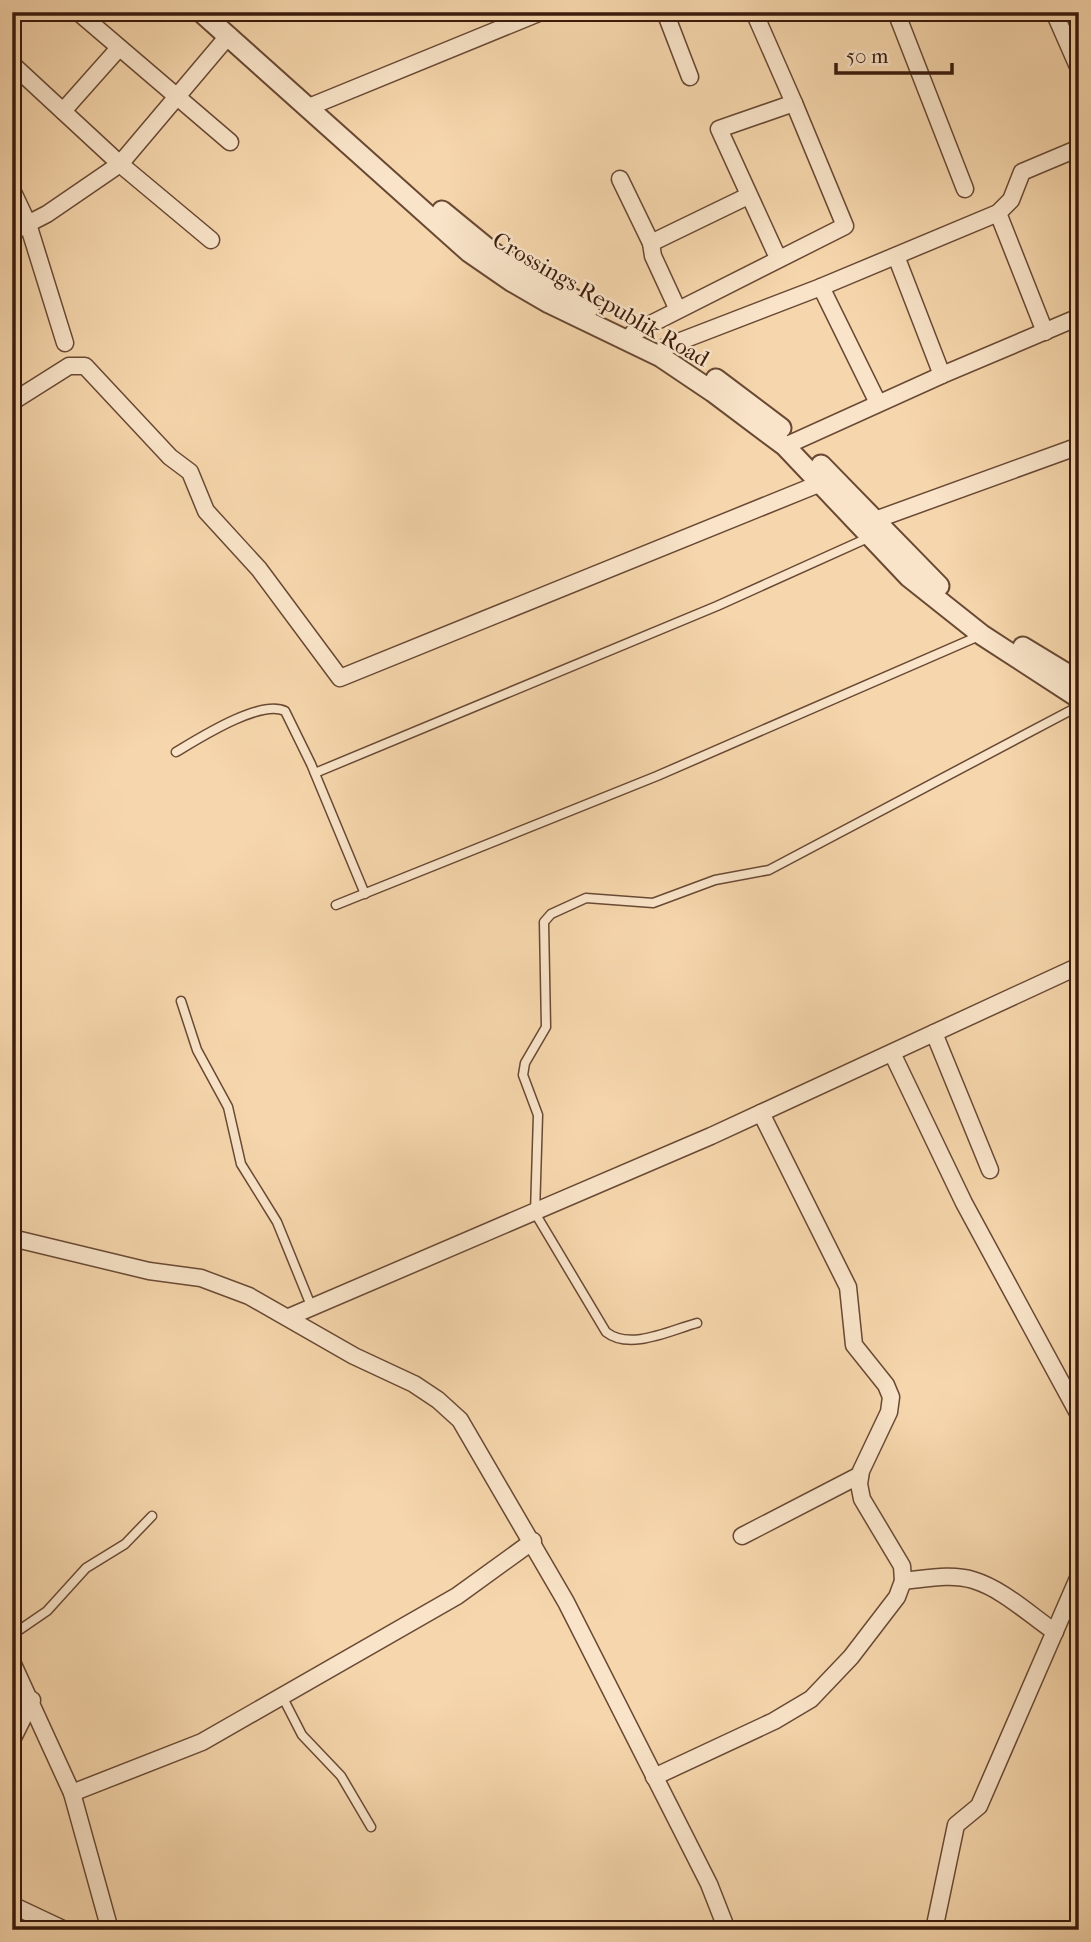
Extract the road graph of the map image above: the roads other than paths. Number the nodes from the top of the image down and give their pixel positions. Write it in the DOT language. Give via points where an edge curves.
graph roads {
  1 [pos="78,12"];
  2 [pos="201,12"];
  3 [pos="221,12"];
  4 [pos="665,12"];
  5 [pos="754,12"];
  6 [pos="896,12"];
  7 [pos="1054,12"];
  8 [pos="534,14"];
  9 [pos="229,36"];
  10 [pos="119,48"];
  11 [pos="12,64"];
  12 [pos="1079,69"];
  13 [pos="690,77"];
  14 [pos="177,98"];
  15 [pos="794,103"];
  16 [pos="314,104"];
  17 [pos="63,111"];
  18 [pos="230,142"];
  19 [pos="1079,148"];
  20 [pos="120,164"];
  21 [pos="620,179"];
  22 [pos="965,189"];
  23 [pos="12,190"];
  24 [pos="748,196"];
  25 [pos="998,213"];
  26 [pos="27,224"];
  27 [pos="12,232"];
  28 [pos="211,240"];
  29 [pos="651,243"];
  30 [pos="896,256"];
  31 [pos="778,258"];
  32 [pos="821,287"];
  33 [pos="677,308"];
  34 [pos="1079,317"];
  35 [pos="633,332"];
  36 [pos="1045,332"];
  37 [pos="65,343"];
  38 [pos="665,347"];
  39 [pos="942,376"];
  40 [pos="12,402"];
  41 [pos="878,402"];
  42 [pos="791,443"];
  43 [pos="1079,446"];
  44 [pos="821,482"];
  45 [pos="874,528"];
  46 [pos="982,635"];
  47 [pos="1079,681"];
  48 [pos="1079,698"];
  49 [pos="1079,706"];
  50 [pos="176,752"];
  51 [pos="314,773"];
  52 [pos="365,894"];
  53 [pos="336,905"];
  54 [pos="1079,966"];
  55 [pos="181,1000"];
  56 [pos="934,1034"];
  57 [pos="892,1053"];
  58 [pos="761,1113"];
  59 [pos="990,1170"];
  60 [pos="535,1213"];
  61 [pos="12,1238"];
  62 [pos="312,1308"];
  63 [pos="289,1317"];
  64 [pos="697,1322"];
  65 [pos="1079,1415"];
  66 [pos="860,1475"];
  67 [pos="152,1516"];
  68 [pos="742,1536"];
  69 [pos="533,1541"];
  70 [pos="1079,1576"];
  71 [pos="903,1581"];
  72 [pos="1055,1632"];
  73 [pos="12,1635"];
  74 [pos="12,1662"];
  75 [pos="282,1696"];
  76 [pos="32,1700"];
  77 [pos="12,1740"];
  78 [pos="654,1777"];
  79 [pos="72,1793"];
  80 [pos="371,1827"];
  81 [pos="12,1905"];
  82 [pos="726,1926"];
  83 [pos="65,1930"];
  84 [pos="110,1930"];
  85 [pos="708,1930"];
  86 [pos="934,1930"];
  1 -- 10 [label="street"];
  2 -- 9 [label="street, Crossings Republik Road"];
  3 -- 16 [label="street"];
  4 -- 13 [label="street"];
  5 -- 15 [label="street"];
  6 -- 22 [label="street"];
  7 -- 12 [label="street"];
  8 -- 16 [label="street"];
  9 -- 14 [label="street"];
  9 -- 16 [label="street, Crossings Republik Road"];
  10 -- 14 [label="street"];
  10 -- 17 [label="street"];
  11 -- 17 [label="street"];
  14 -- 18 [label="street"];
  14 -- 20 [label="street"];
  15 -- 24 [label="street" via="719,130"];
  15 -- 31 [label="street" via="845,226"];
  16 -- 35 [label="street" via="492,252"];
  16 -- 42 [label="street, Crossings Republik Road" via="469,251 539,297 662,357"];
  17 -- 20 [label="street"];
  19 -- 25 [label="street" via="1022,172 1012,200"];
  20 -- 26 [label="street"];
  20 -- 28 [label="street"];
  21 -- 29 [label="street"];
  23 -- 26 [label="street"];
  24 -- 29 [label="street"];
  24 -- 31 [label="street"];
  25 -- 30 [label="street"];
  25 -- 36 [label="street"];
  26 -- 27 [label="street"];
  26 -- 37 [label="street"];
  29 -- 33 [label="street"];
  30 -- 32 [label="street"];
  30 -- 39 [label="street"];
  31 -- 33 [label="street"];
  32 -- 38 [label="street"];
  32 -- 41 [label="street"];
  33 -- 35 [label="street"];
  34 -- 36 [label="street"];
  35 -- 38 [label="street"];
  36 -- 39 [label="street"];
  38 -- 42 [label="street" via="750,402"];
  39 -- 41 [label="street"];
  40 -- 44 [label="street" via="69,366 85,366 170,457 190,472 206,511 259,569 340,678"];
  41 -- 42 [label="street"];
  42 -- 44 [label="street, Crossings Republik Road"];
  42 -- 45 [label="street"];
  43 -- 45 [label="street"];
  44 -- 45 [label="street, Crossings Republik Road"];
  45 -- 46 [label="street, Crossings Republik Road" via="909,577"];
  45 -- 47 [label="street" via="955,599"];
  45 -- 51 [label="lane" via="717,606"];
  46 -- 48 [label="street, Crossings Republik Road"];
  46 -- 52 [label="lane" via="669,771"];
  49 -- 60 [label="lane" via="769,870 715,880 653,903 596,897 551,914 542,930 546,1027 523,1075 538,1115"];
  50 -- 51 [label="lane" via="242,717 279,709 288,716"];
  51 -- 52 [label="lane"];
  52 -- 53 [label="lane"];
  54 -- 56 [label="street"];
  55 -- 62 [label="lane" via="197,1050 228,1107 241,1164 277,1222"];
  56 -- 57 [label="street"];
  56 -- 59 [label="street"];
  57 -- 58 [label="street"];
  57 -- 65 [label="street" via="964,1203"];
  58 -- 60 [label="street"];
  58 -- 66 [label="street" via="848,1287 854,1345 891,1397 889,1412"];
  60 -- 62 [label="street"];
  60 -- 64 [label="lane" via="606,1332 615,1339 655,1335"];
  61 -- 63 [label="street" via="201,1279"];
  62 -- 63 [label="street"];
  63 -- 69 [label="street" via="354,1356 415,1384 460,1420"];
  66 -- 68 [label="street"];
  66 -- 71 [label="street" via="862,1499 902,1566"];
  67 -- 73 [label="lane" via="125,1544 86,1568 47,1611"];
  69 -- 75 [label="street" via="457,1596"];
  69 -- 78 [label="street"];
  70 -- 72 [label="street"];
  71 -- 72 [label="street" via="972,1579"];
  71 -- 78 [label="street" via="874,1627 811,1699"];
  72 -- 86 [label="street" via="979,1806 956,1825"];
  74 -- 76 [label="street"];
  75 -- 79 [label="street" via="202,1742"];
  75 -- 80 [label="lane" via="302,1735 341,1776"];
  76 -- 77 [label="street"];
  76 -- 79 [label="street"];
  78 -- 82 [label="street"];
  79 -- 84 [label="street"];
  81 -- 83 [label="street"];
  82 -- 85 [label="street"];
}
